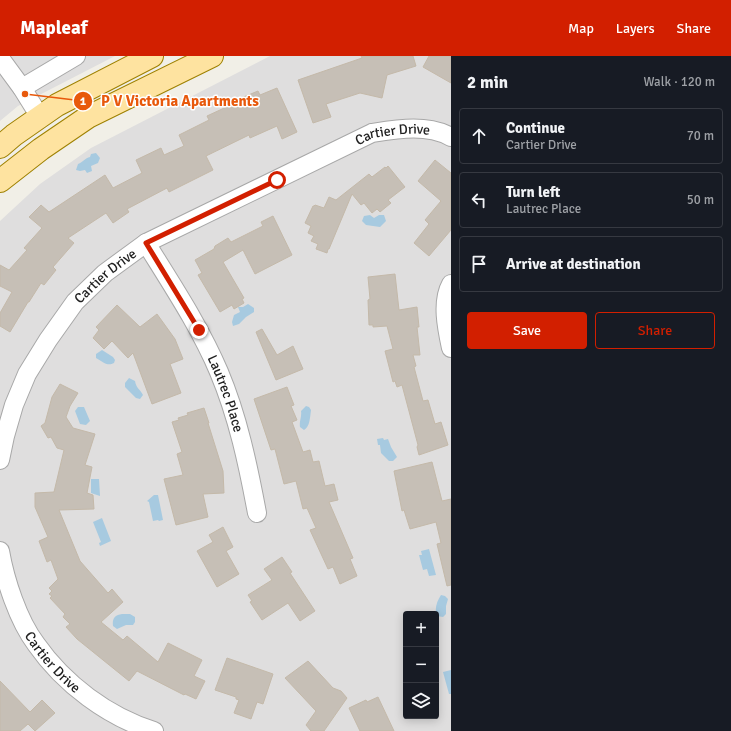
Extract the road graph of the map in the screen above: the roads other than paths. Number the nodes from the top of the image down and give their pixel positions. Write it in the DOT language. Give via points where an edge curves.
graph roads {
  1 [pos="76,56"];
  2 [pos="152,56"];
  3 [pos="212,56"];
  4 [pos="0,58"];
  5 [pos="22,88"];
  6 [pos="40,117"];
  7 [pos="451,137"];
  8 [pos="0,147"];
  9 [pos="0,181"];
  10 [pos="146,243"];
  11 [pos="451,284"];
  12 [pos="451,348"];
  13 [pos="0,460"];
  14 [pos="257,513"];
  15 [pos="0,551"];
  16 [pos="150,730"];
  1 -- 5 [label="street"];
  2 -- 6 [label="main road" via="57,105"];
  3 -- 9 [label="main road" via="88,117 41,148"];
  4 -- 5 [label="street"];
  5 -- 6 [label="street"];
  6 -- 8 [label="main road"];
  7 -- 10 [label="street, Cartier Drive" via="427,129 400,128 372,133"];
  10 -- 13 [label="street, Cartier Drive" via="105,273 75,302 48,340 27,374 14,405 4,436"];
  10 -- 14 [label="street, Lautrec Place" via="199,330 219,372 234,411"];
  11 -- 12 [label="street" via="446,310"];
  15 -- 16 [label="street, Cartier Drive" via="18,610 35,644 56,670 114,714"];
}
